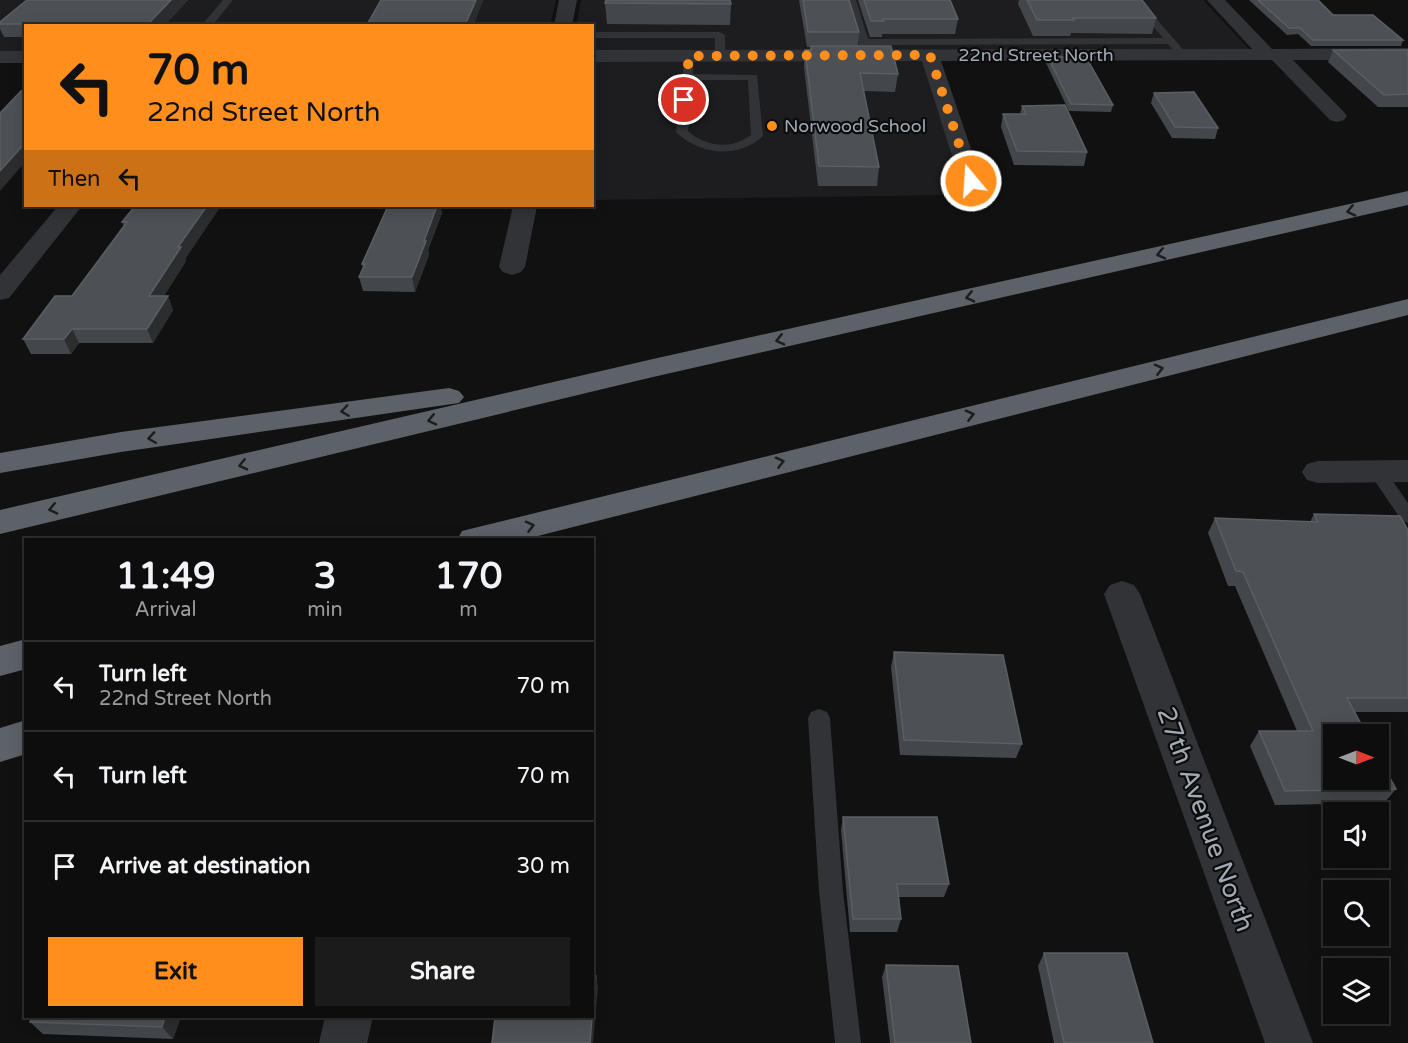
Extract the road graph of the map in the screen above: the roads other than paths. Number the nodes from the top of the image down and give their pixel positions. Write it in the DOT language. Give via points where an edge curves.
graph roads {
  1 [pos="228,0"];
  2 [pos="568,0"];
  3 [pos="851,0"];
  4 [pos="1135,0"];
  5 [pos="1216,0"];
  6 [pos="208,24"];
  7 [pos="562,24"];
  8 [pos="594,34"];
  9 [pos="969,48"];
  10 [pos="1177,48"];
  11 [pos="865,49"];
  12 [pos="1272,54"];
  13 [pos="1408,54"];
  14 [pos="930,55"];
  15 [pos="594,56"];
  16 [pos="689,56"];
  17 [pos="720,56"];
  18 [pos="0,57"];
  19 [pos="24,57"];
  20 [pos="688,77"];
  21 [pos="1336,116"];
  22 [pos="971,181"];
  23 [pos="1408,198"];
  24 [pos="69,207"];
  25 [pos="525,207"];
  26 [pos="512,267"];
  27 [pos="0,292"];
  28 [pos="1408,307"];
  29 [pos="653,368"];
  30 [pos="0,463"];
  31 [pos="744,471"];
  32 [pos="1377,471"];
  33 [pos="1408,471"];
  34 [pos="1318,472"];
  35 [pos="1408,517"];
  36 [pos="0,522"];
  37 [pos="482,538"];
  38 [pos="566,538"];
  39 [pos="1122,594"];
  40 [pos="24,655"];
  41 [pos="0,661"];
  42 [pos="819,718"];
  43 [pos="24,738"];
  44 [pos="0,746"];
  45 [pos="349,1018"];
  46 [pos="343,1043"];
  47 [pos="848,1043"];
  48 [pos="1289,1043"];
  1 -- 6 [label="lane"];
  2 -- 7 [label="street"];
  3 -- 11 [label="lane"];
  4 -- 10 [label="lane"];
  5 -- 12 [label="street"];
  8 -- 17 [label="lane" via="720,35"];
  9 -- 10 [label="street, 22nd Street North"];
  9 -- 11 [label="lane"];
  9 -- 14 [label="street, 22nd Street North"];
  10 -- 12 [label="street, 22nd Street North"];
  11 -- 14 [label="street, 22nd Street North"];
  11 -- 17 [label="street, 22nd Street North"];
  12 -- 13 [label="street, 22nd Street North"];
  12 -- 21 [label="street"];
  14 -- 22 [label="street"];
  15 -- 16 [label="street, 22nd Street North"];
  16 -- 17 [label="street, 22nd Street North"];
  16 -- 20 [label="lane"];
  18 -- 19 [label="street"];
  20 -- 20 [label="lane" via="682,132 690,140 705,147 732,148 749,144 757,136 753,77"];
  23 -- 29 [label="highway, one-way"];
  24 -- 27 [label="street"];
  25 -- 26 [label="street"];
  31 -- 28 [label="highway, one-way"];
  29 -- 30 [label="highway, one-way" via="121,442"];
  29 -- 36 [label="highway, one-way"];
  37 -- 31 [label="highway, one-way"];
  31 -- 38 [label="highway"];
  32 -- 33 [label="street"];
  32 -- 34 [label="street"];
  32 -- 35 [label="lane"];
  39 -- 48 [label="street, 27th Avenue North"];
  40 -- 41 [label="highway"];
  42 -- 47 [label="lane" via="831,891"];
  43 -- 44 [label="highway"];
  45 -- 46 [label="street"];
}
